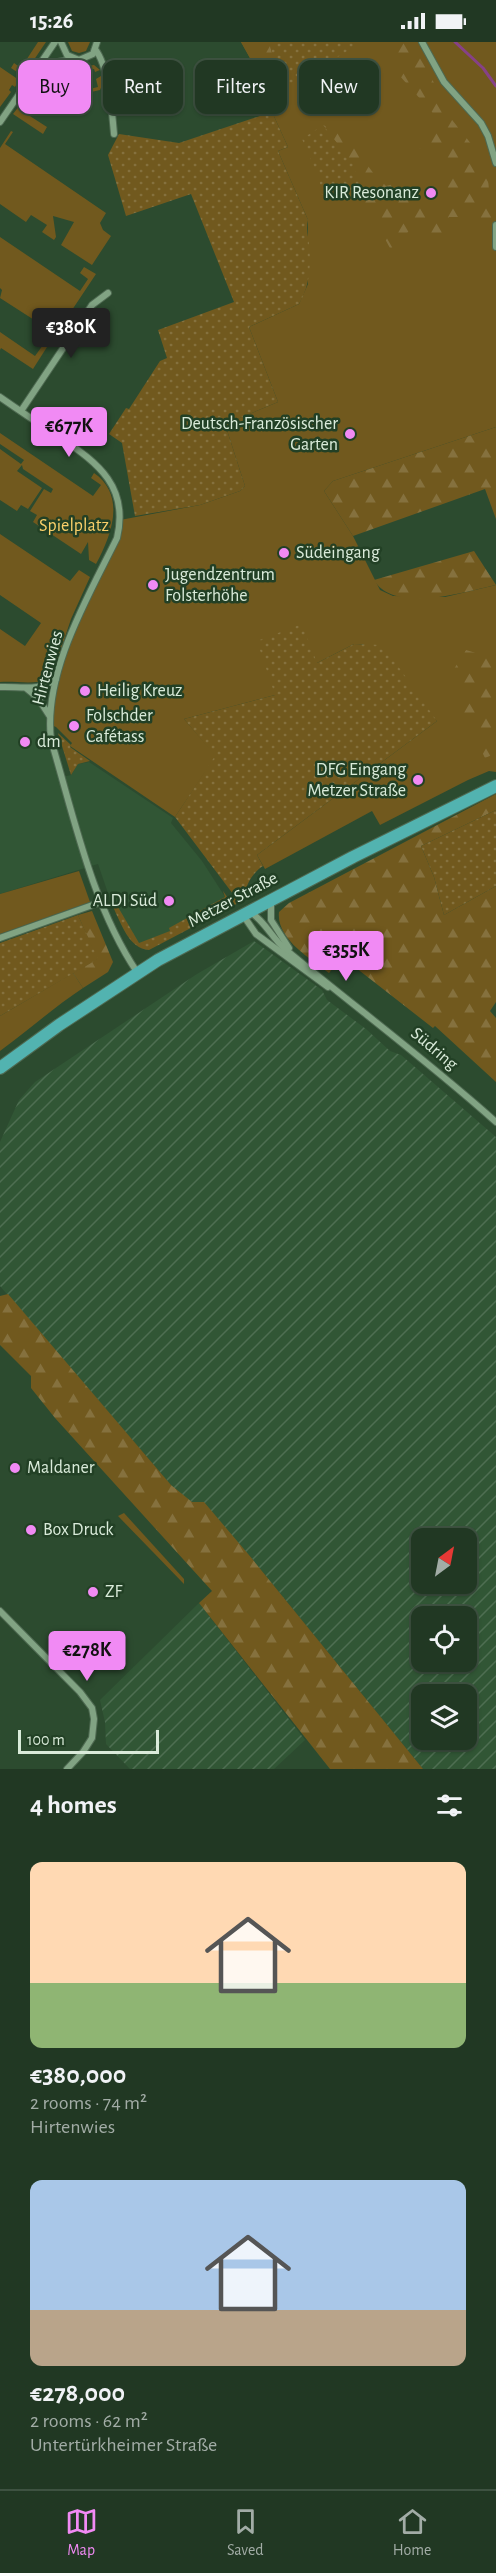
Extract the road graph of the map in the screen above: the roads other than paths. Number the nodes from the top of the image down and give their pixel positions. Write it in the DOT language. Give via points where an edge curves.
graph roads {
  1 [pos="55,42"];
  2 [pos="61,42"];
  3 [pos="422,42"];
  4 [pos="96,46"];
  5 [pos="74,59"];
  6 [pos="42,60"];
  7 [pos="69,60"];
  8 [pos="18,95"];
  9 [pos="0,122"];
  10 [pos="114,134"];
  11 [pos="496,163"];
  12 [pos="496,225"];
  13 [pos="496,247"];
  14 [pos="108,293"];
  15 [pos="0,397"];
  16 [pos="21,411"];
  17 [pos="57,679"];
  18 [pos="0,687"];
  19 [pos="27,688"];
  20 [pos="50,717"];
  21 [pos="496,786"];
  22 [pos="271,900"];
  23 [pos="101,902"];
  24 [pos="246,914"];
  25 [pos="0,938"];
  26 [pos="294,956"];
  27 [pos="137,972"];
  28 [pos="351,1002"];
  29 [pos="0,1068"];
  30 [pos="496,1122"];
  31 [pos="0,1611"];
  32 [pos="67,1769"];
  1 -- 6 [label="street"];
  2 -- 5 [label="street" via="64,52"];
  3 -- 11 [label="street" via="448,88 481,123"];
  4 -- 5 [label="street" via="84,59"];
  4 -- 10 [label="street" via="104,70"];
  5 -- 7 [label="street"];
  8 -- 9 [label="street"];
  12 -- 13 [label="street"];
  14 -- 16 [label="street" via="92,305"];
  15 -- 16 [label="street, Hirtenwies"];
  16 -- 17 [label="street, Hirtenwies" via="100,467 114,489 120,512 117,538 73,631"];
  17 -- 19 [label="street"];
  17 -- 20 [label="street, Hirtenwies"];
  18 -- 19 [label="street"];
  19 -- 20 [label="street"];
  20 -- 23 [label="street, Hirtenwies" via="51,740"];
  21 -- 22 [label="main road, Metzer Straße"];
  22 -- 24 [label="main road, Metzer Straße"];
  22 -- 26 [label="street, Südring" via="273,924"];
  23 -- 25 [label="street"];
  23 -- 27 [label="street, Hirtenwies"];
  24 -- 26 [label="street, Südring"];
  24 -- 27 [label="main road, Metzer Straße"];
  24 -- 28 [label="street, Südring" via="256,934"];
  26 -- 28 [label="street, Südring"];
  27 -- 29 [label="main road, Metzer Straße"];
  28 -- 30 [label="street, Südring"];
  31 -- 32 [label="street" via="91,1705 92,1738"];
}
